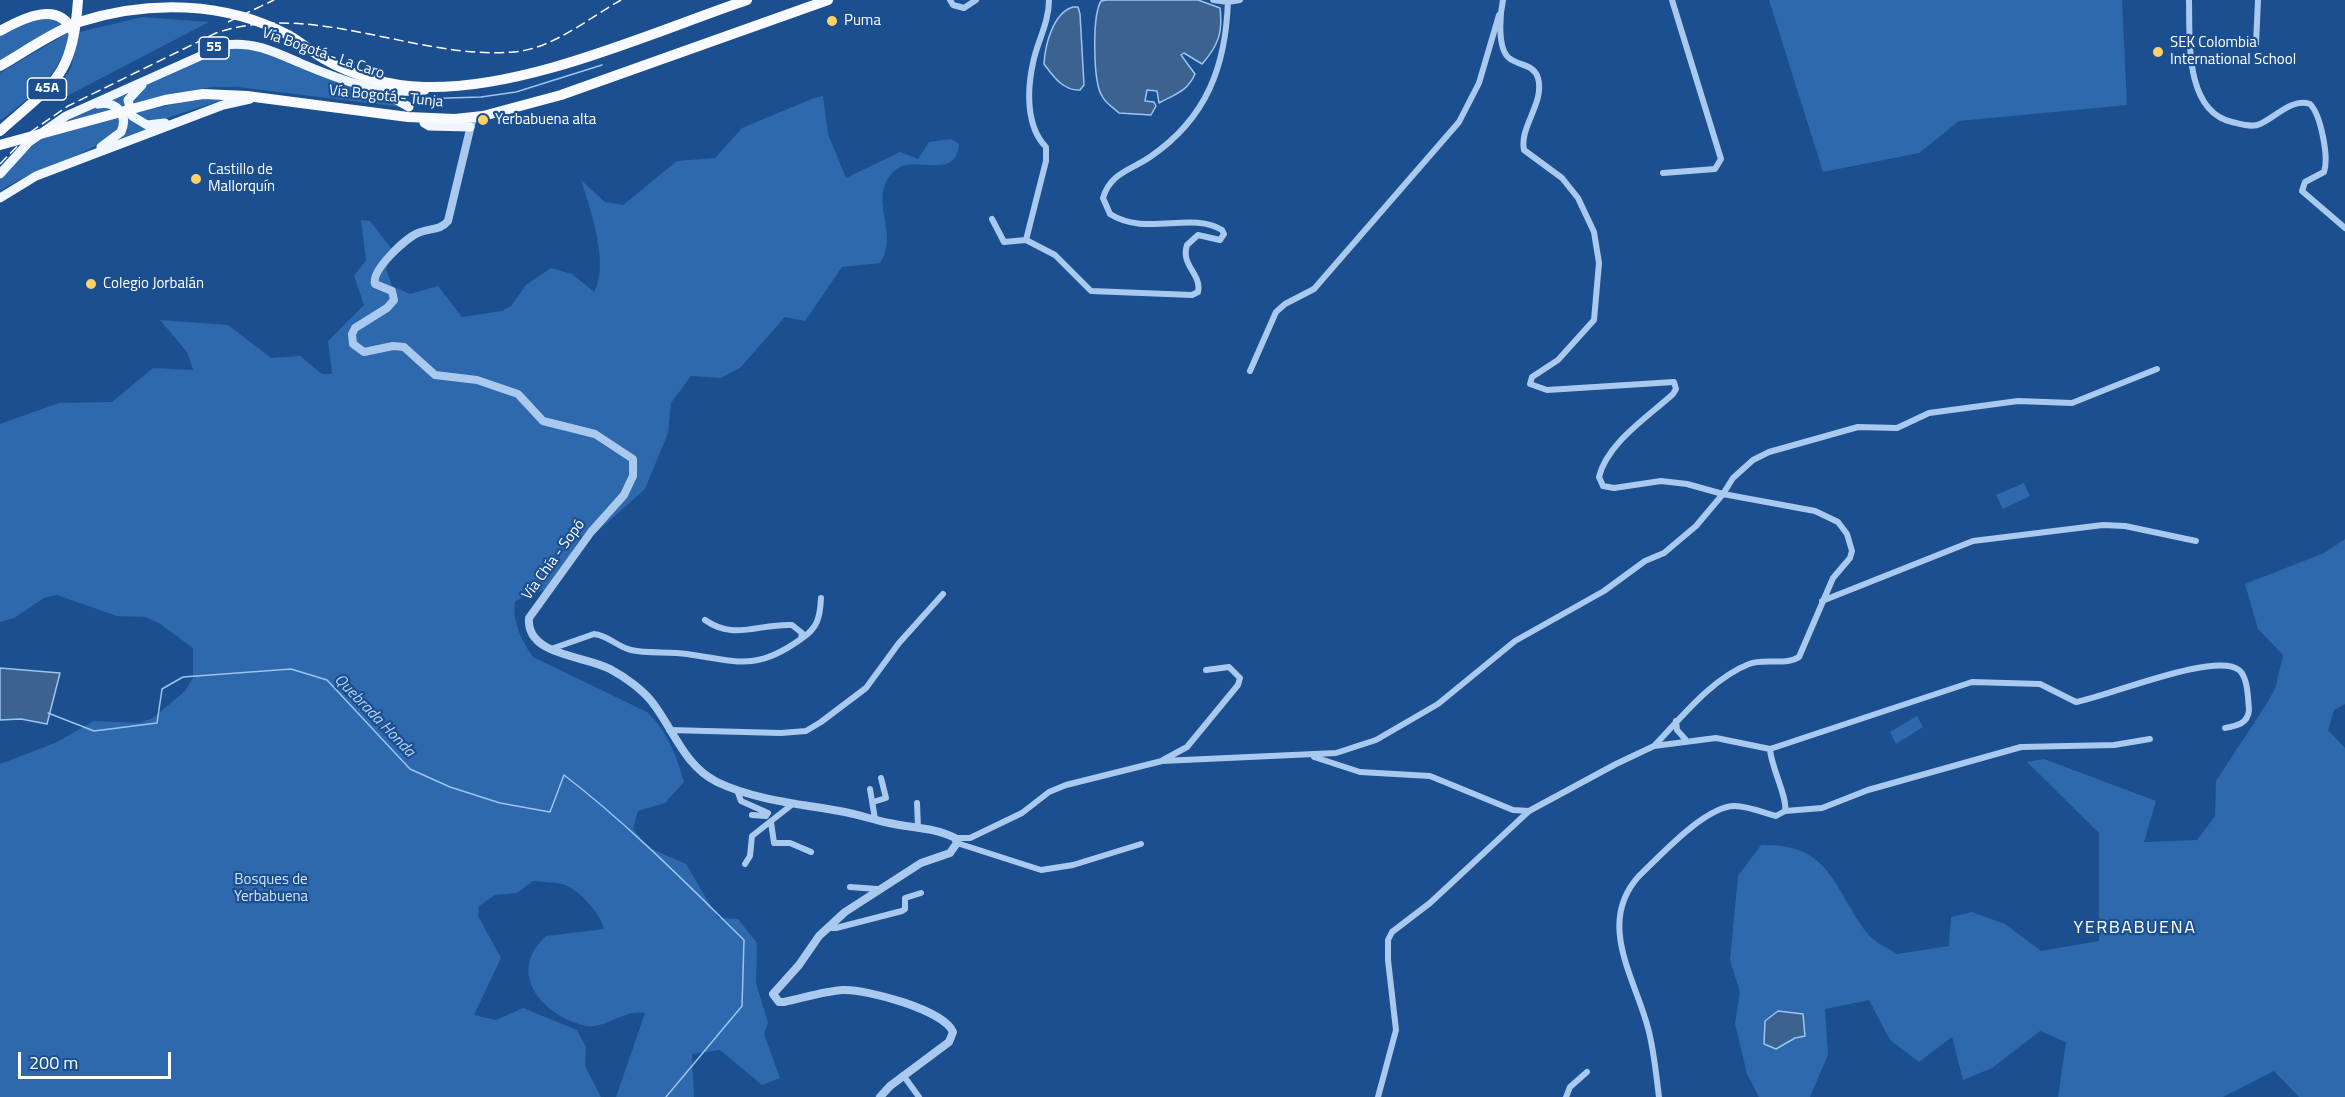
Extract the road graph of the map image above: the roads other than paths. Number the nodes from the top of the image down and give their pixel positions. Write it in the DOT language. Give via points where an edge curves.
graph roads {
  1 [pos="78,0"];
  2 [pos="747,0"];
  3 [pos="828,0"];
  4 [pos="950,0"];
  5 [pos="976,0"];
  6 [pos="1049,0"];
  7 [pos="1213,0"];
  8 [pos="1240,0"];
  9 [pos="1672,0"];
  10 [pos="2189,0"];
  11 [pos="2258,0"];
  12 [pos="1228,1"];
  13 [pos="1502,3"];
  14 [pos="0,31"];
  15 [pos="74,35"];
  16 [pos="2256,44"];
  17 [pos="183,63"];
  18 [pos="0,66"];
  19 [pos="457,86"];
  20 [pos="368,87"];
  21 [pos="262,98"];
  22 [pos="409,107"];
  23 [pos="80,109"];
  24 [pos="185,120"];
  25 [pos="471,122"];
  26 [pos="424,123"];
  27 [pos="0,131"];
  28 [pos="0,145"];
  29 [pos="89,156"];
  30 [pos="1663,173"];
  31 [pos="0,174"];
  32 [pos="0,198"];
  33 [pos="992,219"];
  34 [pos="2345,228"];
  35 [pos="1026,240"];
  36 [pos="2157,369"];
  37 [pos="1250,371"];
  38 [pos="1723,494"];
  39 [pos="2196,540"];
  40 [pos="943,594"];
  41 [pos="820,598"];
  42 [pos="1822,602"];
  43 [pos="705,620"];
  44 [pos="801,639"];
  45 [pos="550,649"];
  46 [pos="1206,670"];
  47 [pos="1676,721"];
  48 [pos="2224,728"];
  49 [pos="669,730"];
  50 [pos="2150,739"];
  51 [pos="1686,740"];
  52 [pos="1654,746"];
  53 [pos="1770,749"];
  54 [pos="1309,755"];
  55 [pos="1162,761"];
  56 [pos="881,778"];
  57 [pos="870,789"];
  58 [pos="737,790"];
  59 [pos="873,802"];
  60 [pos="794,803"];
  61 [pos="917,803"];
  62 [pos="1529,811"];
  63 [pos="1785,812"];
  64 [pos="752,815"];
  65 [pos="875,819"];
  66 [pos="771,822"];
  67 [pos="918,826"];
  68 [pos="956,840"];
  69 [pos="1141,844"];
  70 [pos="811,852"];
  71 [pos="745,864"];
  72 [pos="850,887"];
  73 [pos="877,889"];
  74 [pos="921,893"];
  75 [pos="826,928"];
  76 [pos="1587,1072"];
  77 [pos="903,1075"];
  78 [pos="880,1097"];
  79 [pos="919,1097"];
  80 [pos="1378,1097"];
  81 [pos="1566,1097"];
  82 [pos="1659,1097"];
  1 -- 15 [label="highway, 45A"];
  2 -- 19 [label="highway, Vía Bogotá - Tunja / 55" via="564,63 491,82"];
  3 -- 25 [label="highway, Vía Bogotá - Tunja"];
  4 -- 5 [label="street" via="964,8"];
  6 -- 35 [label="street" via="1030,83 1032,126 1046,147 1046,161"];
  7 -- 12 [label="street"];
  8 -- 12 [label="street"];
  9 -- 30 [label="street" via="1721,159 1715,169"];
  10 -- 34 [label="street" via="2192,71 2207,105 2219,118 2255,125 2292,105 2310,104 2318,117 2326,159 2324,172 2303,184 2302,191"];
  11 -- 16 [label="street"];
  12 -- 35 [label="street" via="1226,43 1208,94 1168,142 1112,180 1103,198 1105,207 1118,219 1151,226 1205,225 1222,230 1220,240 1198,235 1187,245 1185,260 1196,276 1198,292 1192,295 1091,291 1055,255"];
  13 -- 37 [label="street" via="1479,83 1459,122 1314,290 1276,312"];
  13 -- 38 [label="street" via="1502,40 1507,56 1533,70 1539,80 1524,150 1562,178 1578,198 1594,232 1599,263 1594,320 1558,360 1532,377 1530,384 1547,390 1674,382 1676,389 1672,394 1618,444 1600,471 1600,482 1614,488 1661,481"];
  14 -- 15 [label="highway" via="34,12 49,10 65,17"];
  15 -- 27 [label="highway, 45A" via="66,64 54,83"];
  17 -- 20 [label="main road, Vía Bogotá - La Caro / 55" via="225,45 252,45"];
  17 -- 23 [label="main road, Vía Bogotá - La Caro / 55"];
  17 -- 24 [label="main road" via="135,89 128,106 132,116 147,125"];
  18 -- 19 [label="highway, Vía Bogotá - Tunja / 55" via="61,30 117,10 197,6 236,14 273,28 356,73 422,87"];
  19 -- 20 [label="main road, Vía Bogotá - La Caro / 55" via="404,92"];
  20 -- 22 [label="main road"];
  21 -- 24 [label="main road" via="223,105"];
  21 -- 25 [label="highway, Vía Bogotá - Tunja"];
  21 -- 28 [label="highway, Vía Bogotá - Tunja" via="203,94 165,100"];
  23 -- 29 [label="main road" via="112,104 123,120 121,132"];
  23 -- 31 [label="main road, Vía Bogotá - La Caro / 55" via="40,132"];
  24 -- 29 [label="main road"];
  25 -- 26 [label="main road" via="429,126"];
  25 -- 45 [label="street, Vía Chía - Sopó" via="448,221 442,227 419,232 377,270 375,284 392,291 394,300 355,328 352,339 363,352 404,347 435,375 477,380 518,394 543,422 595,434 633,459 633,476 624,495 591,532 529,618 528,630"];
  29 -- 32 [label="main road" via="36,176"];
  33 -- 35 [label="street" via="1004,242"];
  36 -- 38 [label="street" via="2072,403 2018,401 1929,413 1897,428 1858,427 1769,452 1737,474"];
  38 -- 42 [label="street" via="1815,511 1838,522 1852,551"];
  38 -- 54 [label="street" via="1696,526 1664,553 1515,641 1407,725 1354,748"];
  39 -- 42 [label="street" via="2103,525 1973,541"];
  40 -- 49 [label="street" via="866,688 806,731 780,734"];
  41 -- 44 [label="street" via="819,621"];
  42 -- 47 [label="street" via="1799,657 1744,666"];
  43 -- 44 [label="street" via="729,630 792,625 802,633"];
  44 -- 45 [label="street" via="759,660 740,664 632,650 600,634"];
  45 -- 49 [label="street, Vía Chía - Sopó" via="620,675 647,696"];
  46 -- 55 [label="street" via="1229,667 1240,678 1238,685 1187,747"];
  47 -- 51 [label="street" via="1677,730"];
  47 -- 52 [label="street"];
  48 -- 53 [label="street" via="2240,725 2249,716 2243,676 2240,670 2228,665 2200,667 2076,702 2040,684 1971,682"];
  49 -- 58 [label="street, Vía Chía - Sopó" via="702,774"];
  50 -- 63 [label="street" via="2114,745 2021,747 1868,790 1822,808"];
  51 -- 52 [label="street"];
  51 -- 53 [label="street" via="1716,738"];
  52 -- 62 [label="street"];
  53 -- 63 [label="street"];
  54 -- 55 [label="street"];
  54 -- 62 [label="street" via="1360,772 1430,776 1513,810"];
  55 -- 68 [label="street" via="1066,785 1049,792 1022,813"];
  56 -- 59 [label="street" via="885,798"];
  57 -- 59 [label="street"];
  58 -- 60 [label="street, Vía Chía - Sopó"];
  58 -- 64 [label="street" via="741,801 768,813"];
  59 -- 65 [label="street"];
  60 -- 65 [label="street, Vía Chía - Sopó"];
  60 -- 66 [label="street"];
  61 -- 67 [label="street"];
  62 -- 80 [label="street" via="1430,903 1392,932 1388,960 1396,1030"];
  63 -- 82 [label="street" via="1776,816 1737,806 1717,812 1698,823 1639,876 1621,906 1619,937 1649,1030"];
  65 -- 67 [label="street, Vía Chía - Sopó"];
  66 -- 70 [label="street" via="774,843 790,843"];
  66 -- 71 [label="street" via="752,836"];
  67 -- 68 [label="street, Vía Chía - Sopó"];
  68 -- 69 [label="street" via="1041,870 1073,865"];
  68 -- 73 [label="street" via="950,853 921,862"];
  72 -- 73 [label="street"];
  73 -- 75 [label="street"];
  74 -- 75 [label="street" via="905,898 902,911"];
  75 -- 77 [label="street" via="778,986 774,998 784,1002 846,990 868,993 947,1023 953,1032 948,1042"];
  76 -- 81 [label="street" via="1570,1087"];
  77 -- 78 [label="street"];
  77 -- 79 [label="street"];
}
